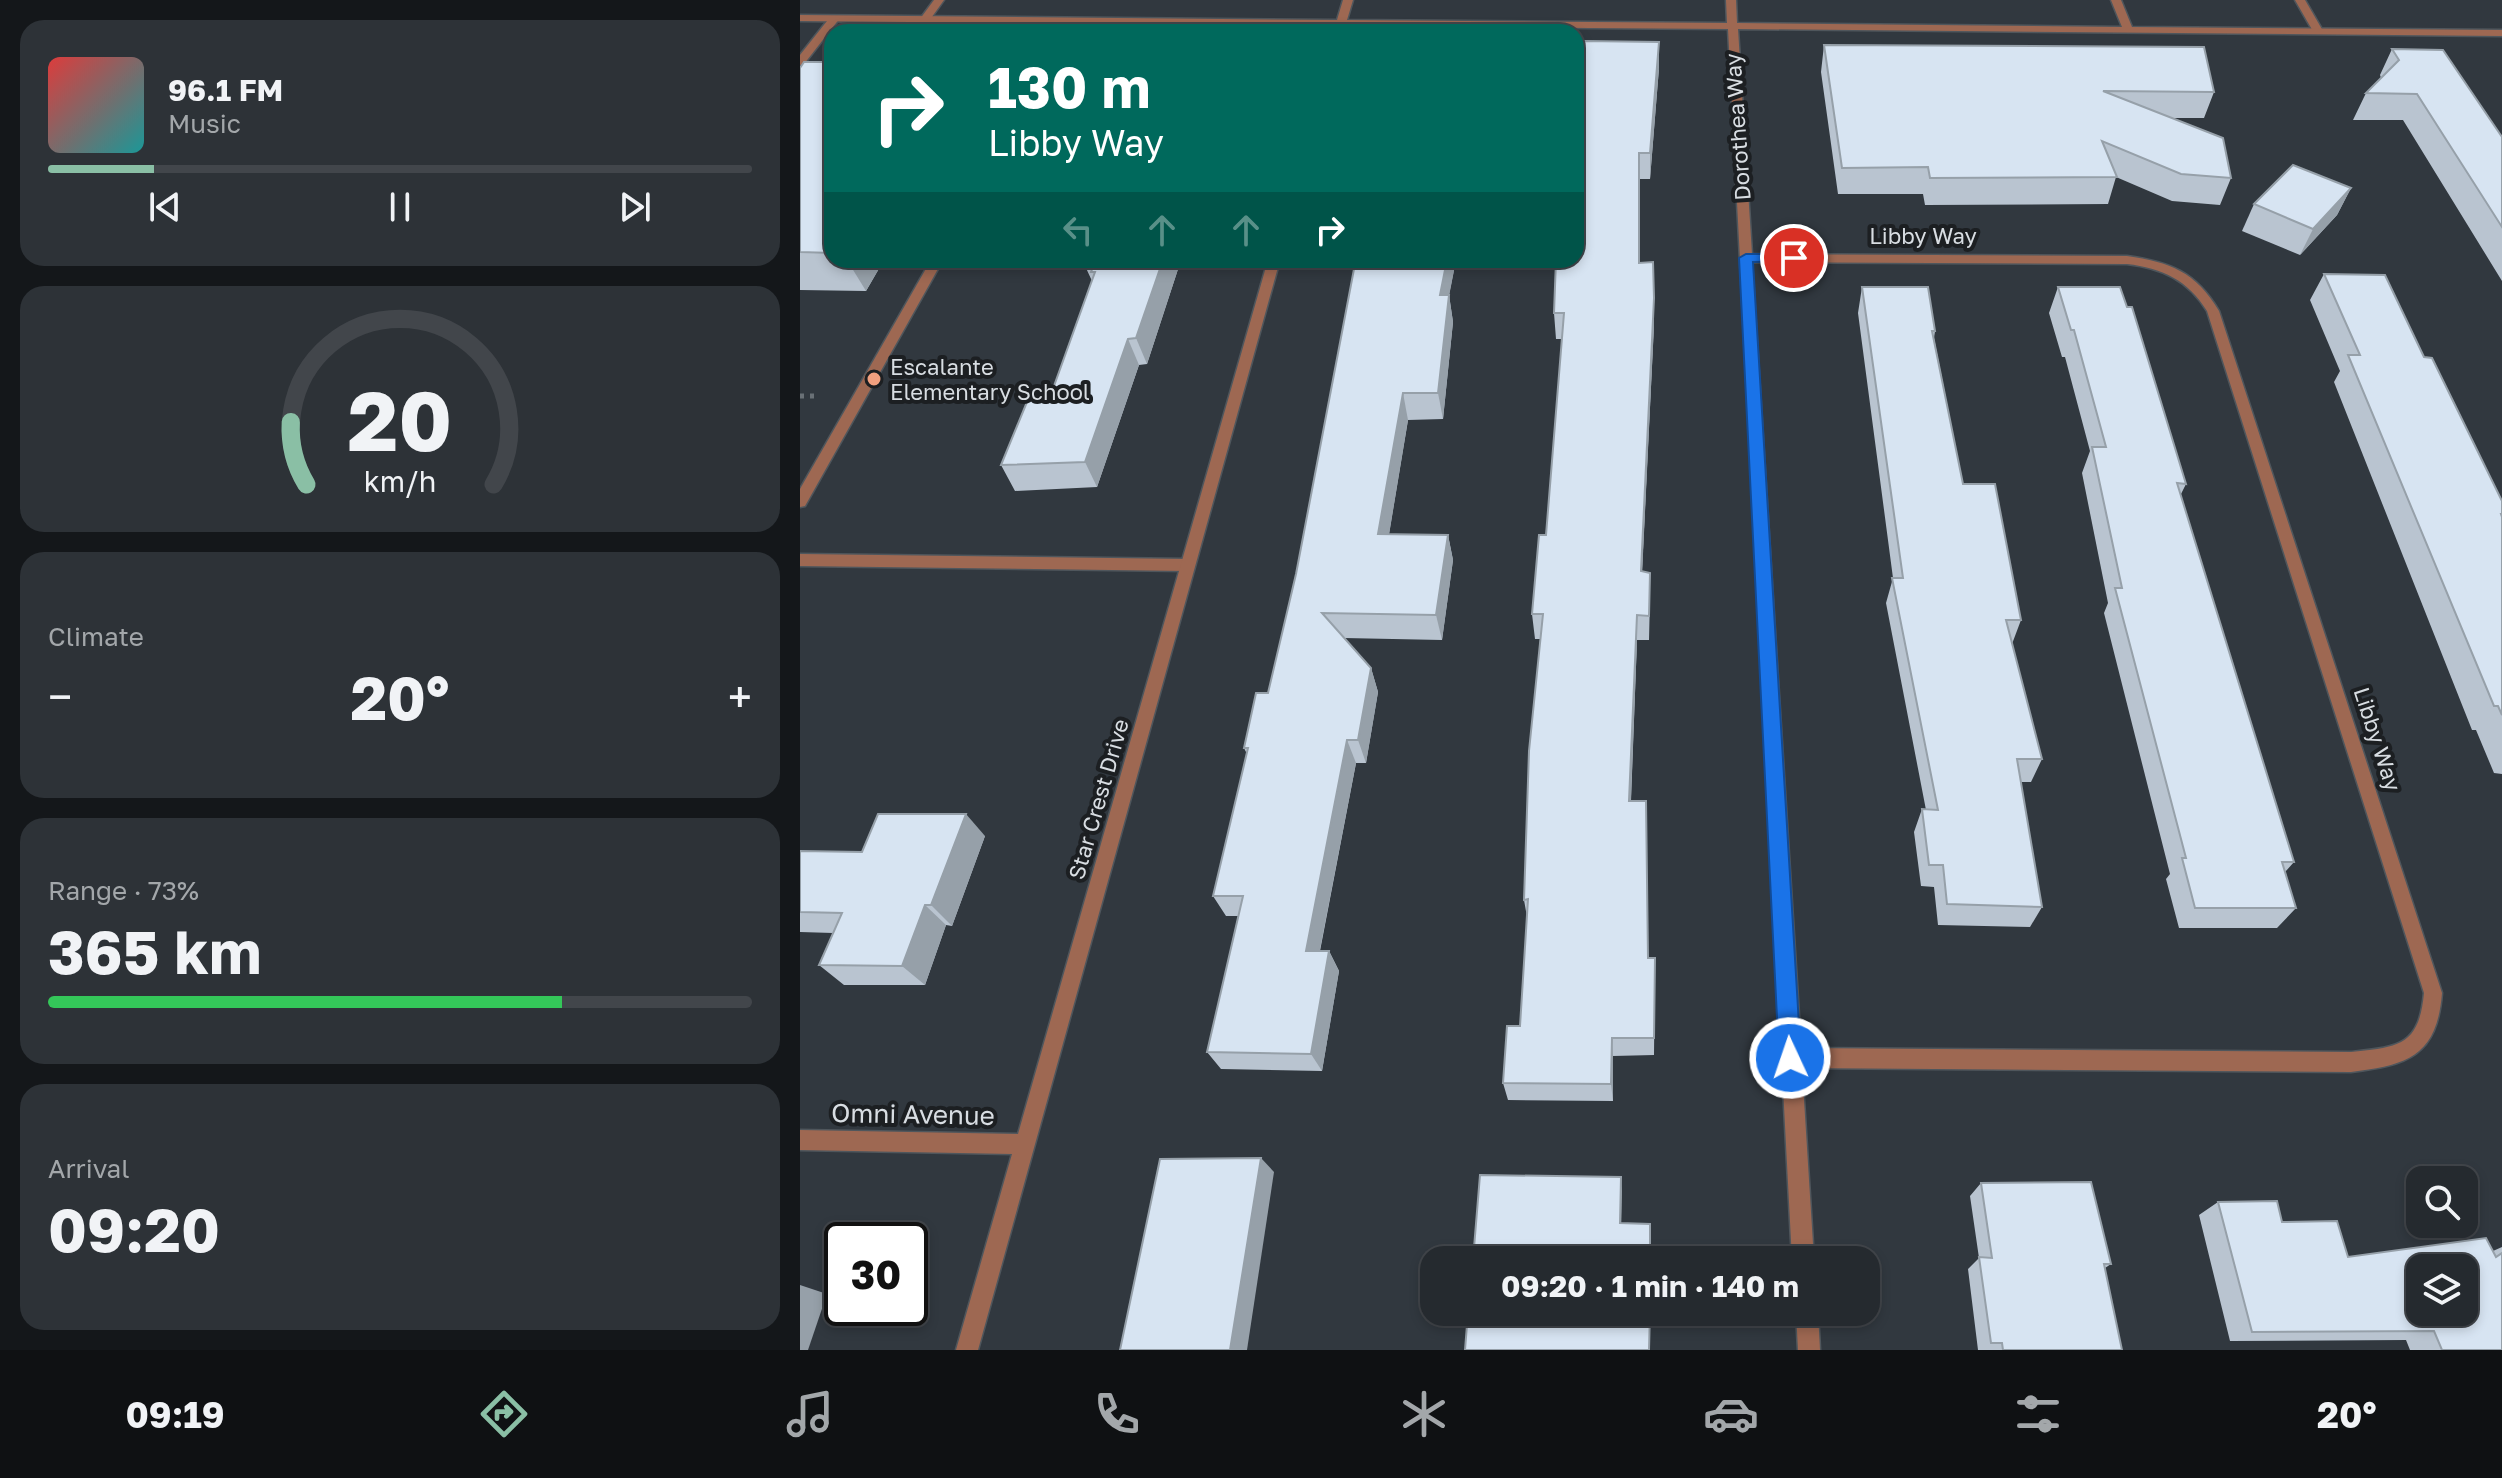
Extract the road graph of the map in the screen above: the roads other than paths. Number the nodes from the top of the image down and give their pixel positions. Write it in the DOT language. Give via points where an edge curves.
graph roads {
  1 [pos="939,0"];
  2 [pos="1348,0"];
  3 [pos="1731,0"];
  4 [pos="2116,0"];
  5 [pos="2300,0"];
  6 [pos="800,18"];
  7 [pos="835,18"];
  8 [pos="925,19"];
  9 [pos="1072,21"];
  10 [pos="830,24"];
  11 [pos="1070,24"];
  12 [pos="1206,24"];
  13 [pos="1340,24"];
  14 [pos="1584,26"];
  15 [pos="1731,26"];
  16 [pos="2128,29"];
  17 [pos="2318,31"];
  18 [pos="824,32"];
  19 [pos="2489,33"];
  20 [pos="2502,33"];
  21 [pos="2502,50"];
  22 [pos="800,62"];
  23 [pos="1746,258"];
  24 [pos="932,268"];
  25 [pos="1272,268"];
  26 [pos="800,502"];
  27 [pos="800,560"];
  28 [pos="1187,565"];
  29 [pos="1790,1058"];
  30 [pos="800,1140"];
  31 [pos="1026,1144"];
  32 [pos="1802,1246"];
  33 [pos="1808,1326"];
  34 [pos="967,1350"];
  35 [pos="1809,1350"];
  1 -- 8 [label="street"];
  2 -- 13 [label="street"];
  3 -- 15 [label="street, Dorothea Way"];
  4 -- 16 [label="street"];
  5 -- 17 [label="street"];
  6 -- 7 [label="street"];
  7 -- 8 [label="street"];
  7 -- 10 [label="street"];
  8 -- 9 [label="street"];
  9 -- 11 [label="street"];
  9 -- 12 [label="street"];
  14 -- 15 [label="street"];
  15 -- 16 [label="street"];
  15 -- 23 [label="street, Dorothea Way"];
  16 -- 17 [label="street"];
  17 -- 19 [label="street"];
  18 -- 22 [label="street"];
  19 -- 20 [label="street"];
  19 -- 21 [label="street"];
  23 -- 29 [label="street, Dorothea Way"];
  23 -- 29 [label="street, Libby Way" via="2127,260 2163,266 2196,285 2218,325 2433,993 2433,1018 2425,1037 2382,1059"];
  24 -- 26 [label="street"];
  25 -- 28 [label="street, Star Crest Drive"];
  27 -- 28 [label="street"];
  28 -- 31 [label="street, Star Crest Drive"];
  29 -- 32 [label="street, Dorothea Way"];
  30 -- 31 [label="street, Omni Avenue"];
  31 -- 34 [label="street, Star Crest Drive"];
  33 -- 35 [label="street"];
}
